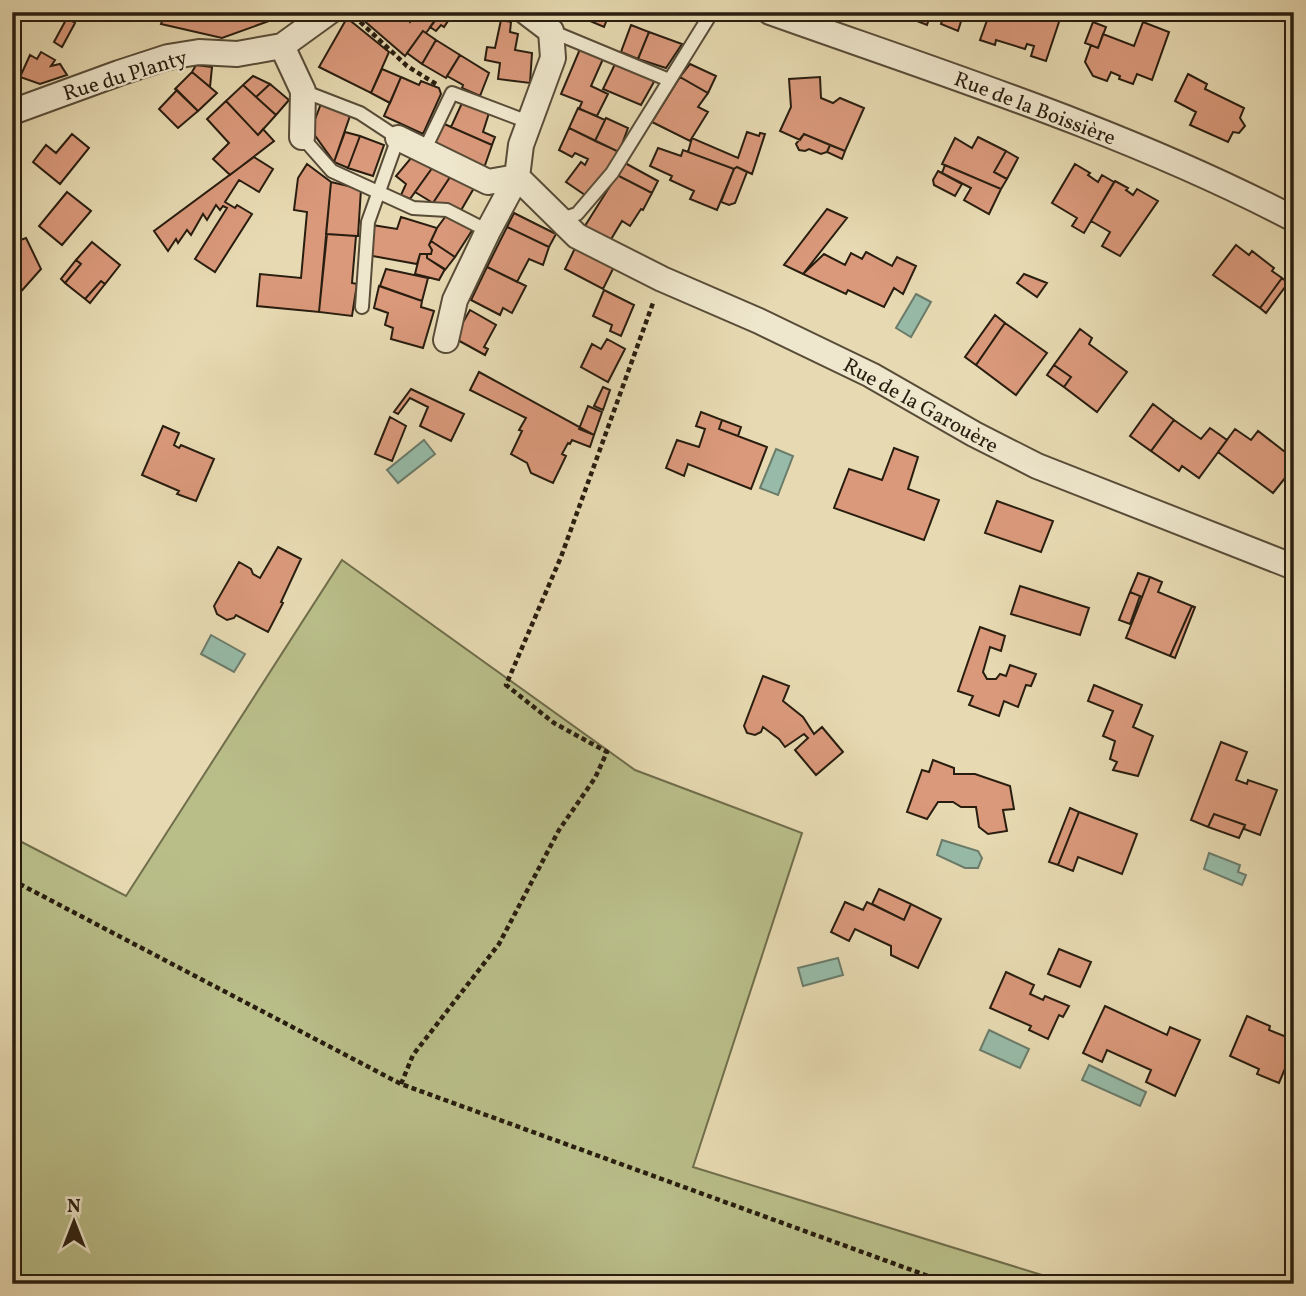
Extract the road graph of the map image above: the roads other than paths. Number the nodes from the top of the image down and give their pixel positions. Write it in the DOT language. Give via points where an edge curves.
graph roads {
  1 [pos="526,12"];
  2 [pos="712,12"];
  3 [pos="770,12"];
  4 [pos="325,14"];
  5 [pos="551,31"];
  6 [pos="282,46"];
  7 [pos="669,80"];
  8 [pos="303,91"];
  9 [pos="12,112"];
  10 [pos="531,123"];
  11 [pos="302,137"];
  12 [pos="398,138"];
  13 [pos="424,151"];
  14 [pos="517,177"];
  15 [pos="378,191"];
  16 [pos="561,219"];
  17 [pos="1294,219"];
  18 [pos="488,231"];
  19 [pos="362,307"];
  20 [pos="446,340"];
  21 [pos="1294,567"];
  1 -- 5 [label="street"];
  2 -- 7 [label="lane"];
  3 -- 17 [label="street, Rue de la Boissière" via="1058,114 1189,167"];
  4 -- 6 [label="street, Rue du Planty"];
  5 -- 7 [label="lane"];
  5 -- 10 [label="street" via="553,58"];
  6 -- 8 [label="street"];
  6 -- 9 [label="street, Rue du Planty" via="237,54 199,52 168,57"];
  7 -- 16 [label="lane" via="612,173 577,214"];
  8 -- 11 [label="street"];
  8 -- 12 [label="lane" via="360,113"];
  10 -- 13 [label="lane" via="452,93"];
  10 -- 14 [label="street" via="521,145"];
  11 -- 15 [label="lane" via="332,171"];
  12 -- 13 [label="street"];
  12 -- 15 [label="lane"];
  13 -- 14 [label="street" via="488,182"];
  14 -- 16 [label="street, Rue de la Garouère"];
  14 -- 18 [label="street"];
  15 -- 18 [label="lane" via="413,208 447,211"];
  15 -- 19 [label="lane" via="368,222"];
  16 -- 21 [label="street, Rue de la Garouère" via="577,236 871,375 1037,466"];
  18 -- 20 [label="street" via="455,300"];
}
